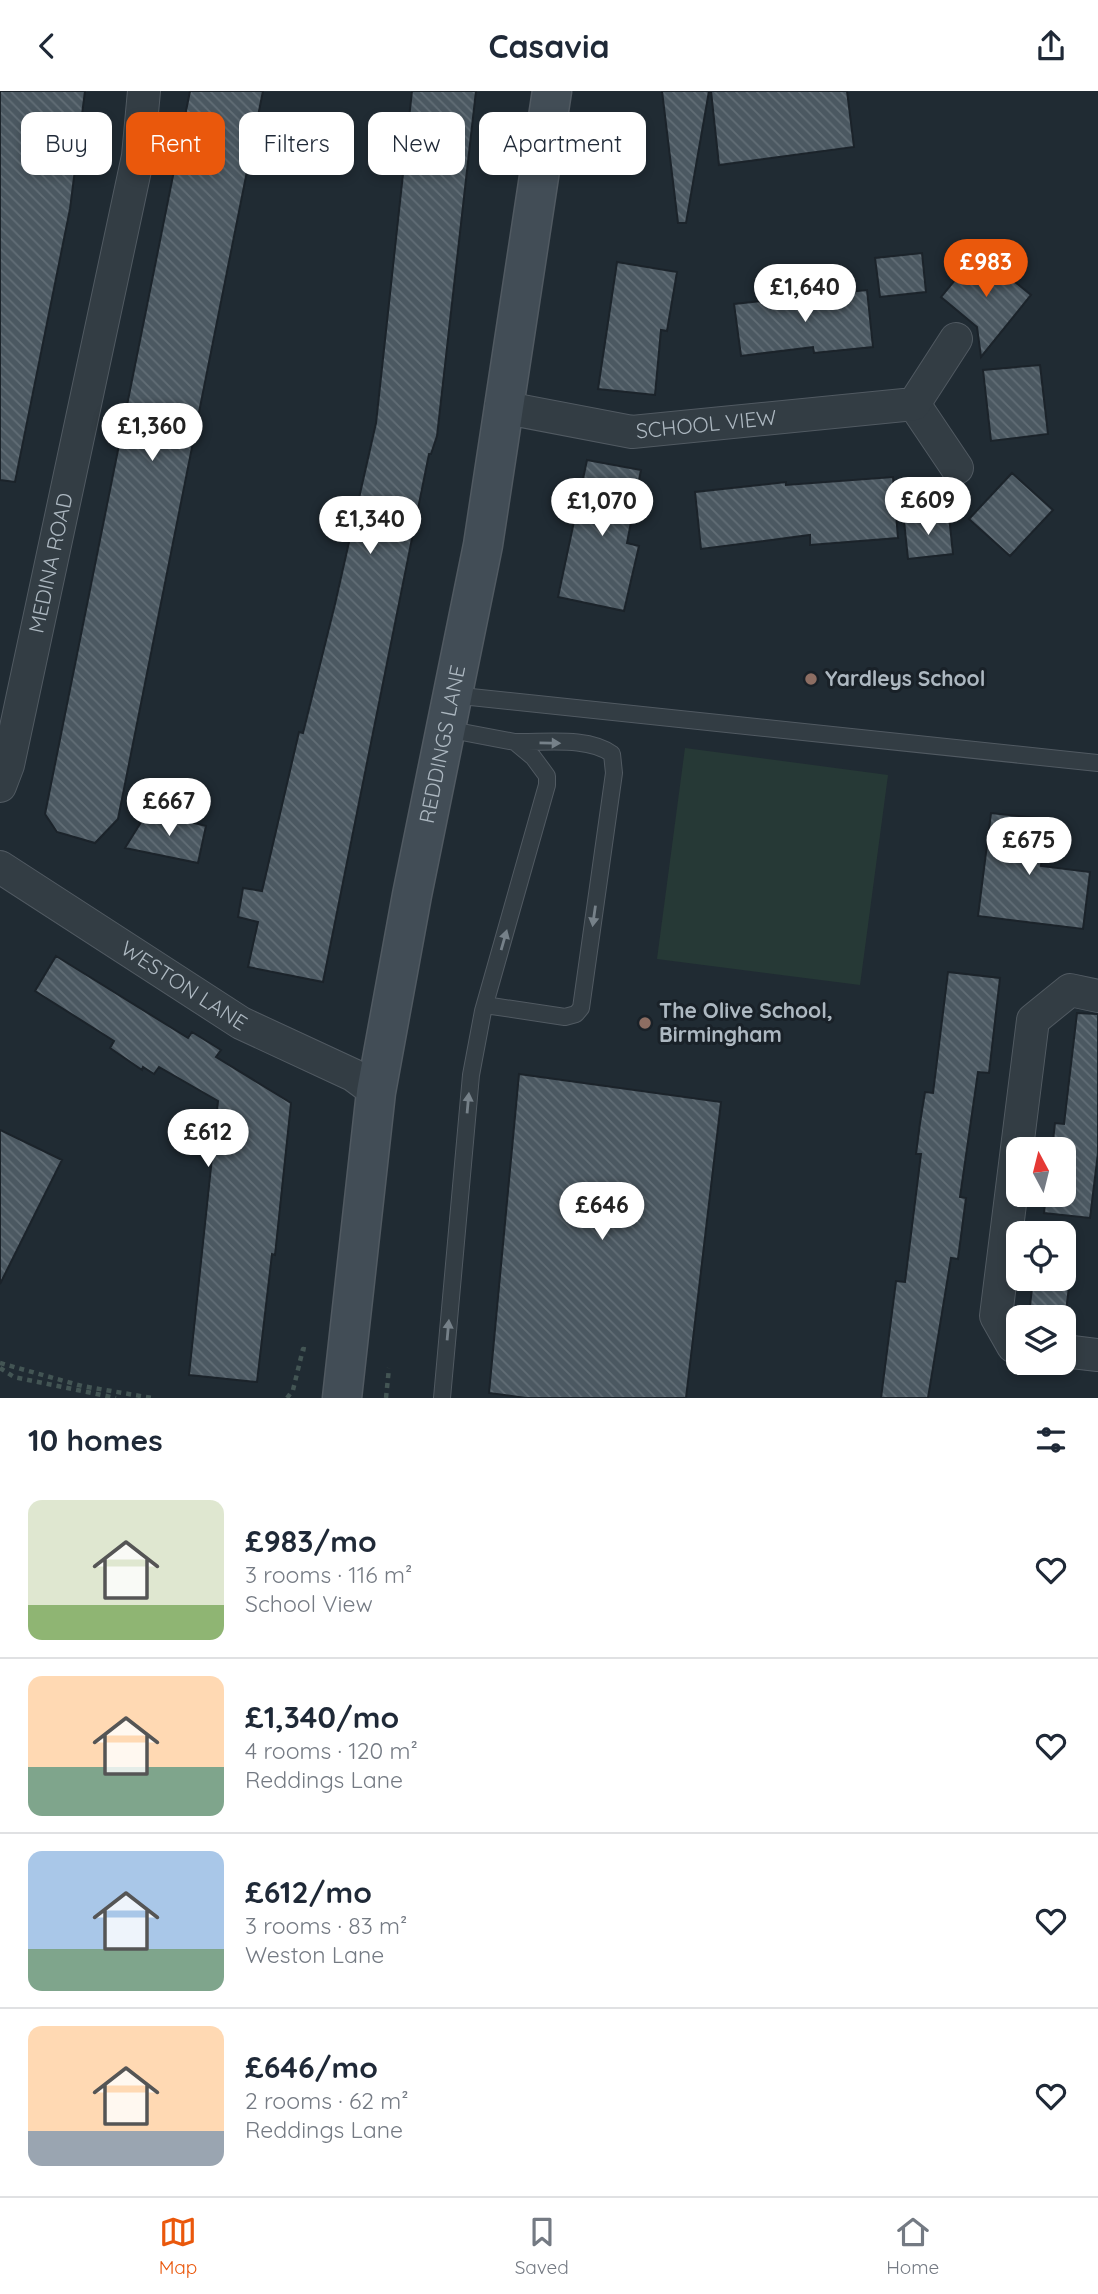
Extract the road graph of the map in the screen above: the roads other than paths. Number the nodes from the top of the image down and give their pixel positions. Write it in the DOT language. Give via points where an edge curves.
graph roads {
  1 [pos="144,91"];
  2 [pos="552,91"];
  3 [pos="956,339"];
  4 [pos="914,404"];
  5 [pos="501,407"];
  6 [pos="957,468"];
  7 [pos="449,712"];
  8 [pos="515,742"];
  9 [pos="1098,763"];
  10 [pos="0,786"];
  11 [pos="0,867"];
  12 [pos="1098,996"];
  13 [pos="485,1005"];
  14 [pos="376,1092"];
  15 [pos="1006,1334"];
  16 [pos="1076,1353"];
  17 [pos="1098,1355"];
  18 [pos="342,1398"];
  19 [pos="442,1398"];
  1 -- 10 [label="street, MEDINA ROAD" via="138,156"];
  2 -- 5 [label="street, REDDINGS LANE"];
  3 -- 4 [label="street"];
  4 -- 5 [label="street, SCHOOL VIEW" via="632,432"];
  4 -- 6 [label="street"];
  5 -- 7 [label="street, REDDINGS LANE" via="483,545"];
  7 -- 8 [label="lane"];
  7 -- 9 [label="lane"];
  7 -- 14 [label="street, REDDINGS LANE"];
  13 -- 8 [label="lane, one-way" via="545,798 547,776"];
  8 -- 13 [label="lane, one-way" via="580,744 607,750 612,754 614,773 581,1008 565,1017"];
  11 -- 14 [label="street, WESTON LANE" via="241,1023 353,1075"];
  12 -- 15 [label="street" via="1070,990 1033,1020 996,1317"];
  19 -- 13 [label="lane, one-way" via="471,1075"];
  14 -- 18 [label="street, REDDINGS LANE"];
  16 -- 17 [label="street"];
}
